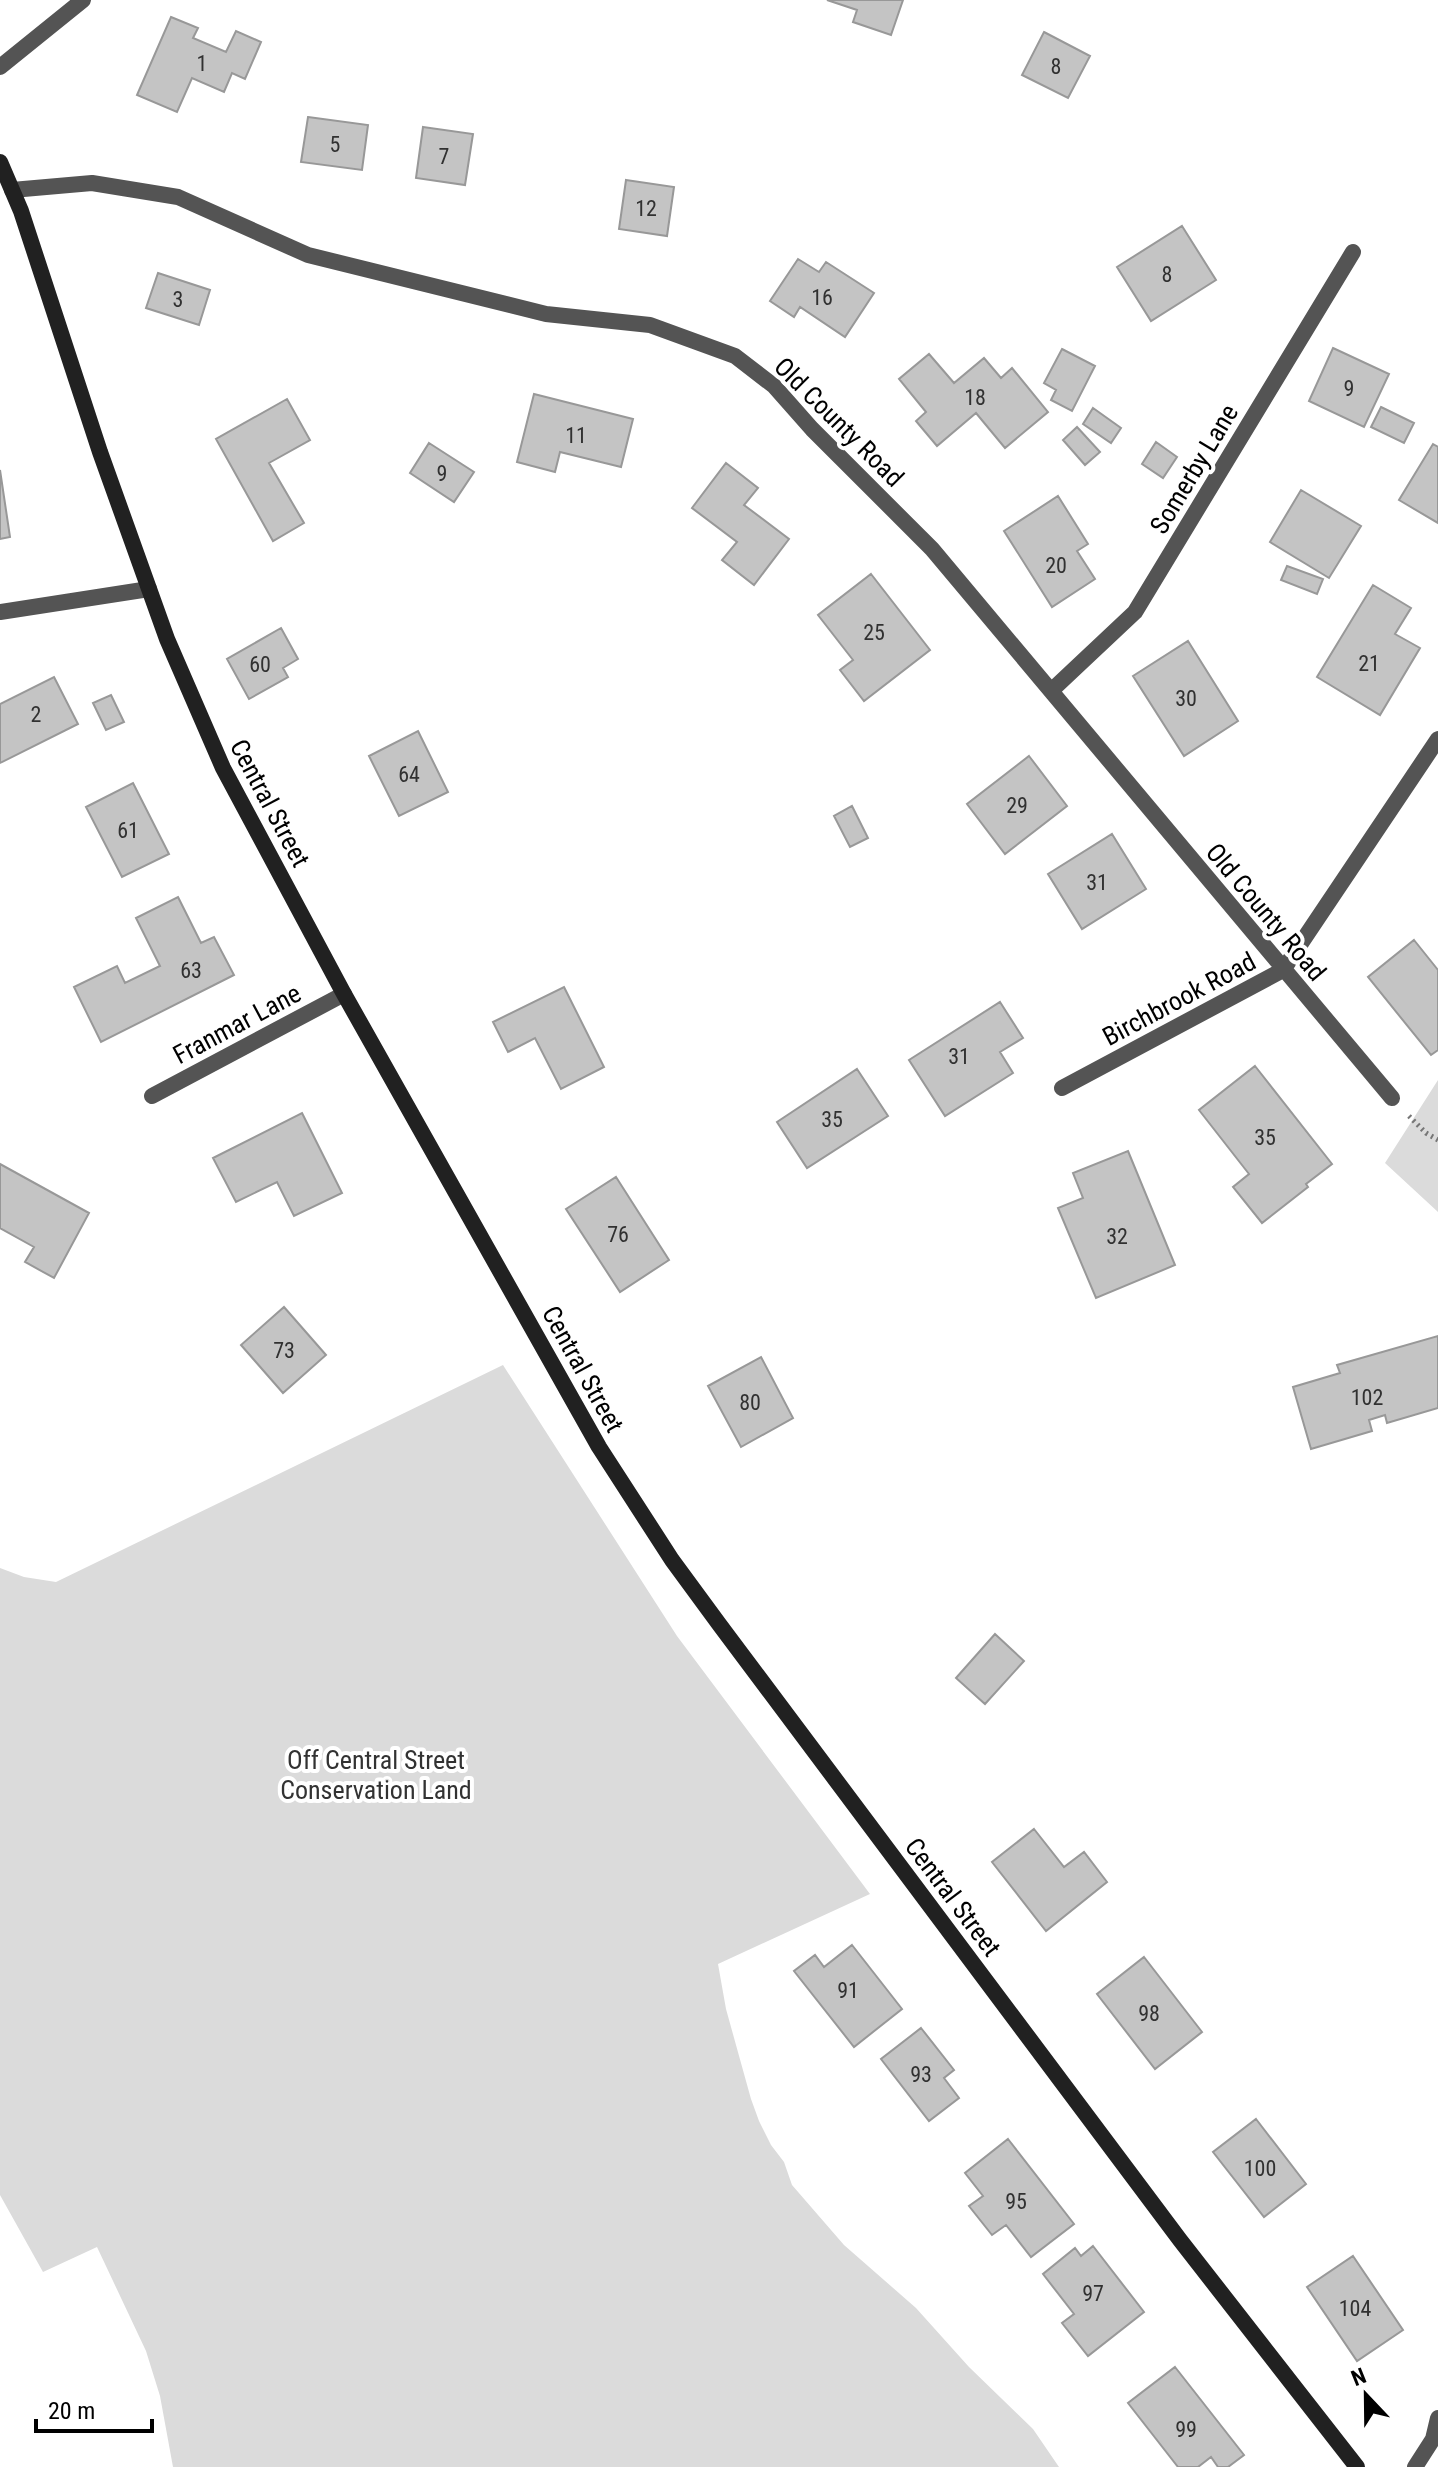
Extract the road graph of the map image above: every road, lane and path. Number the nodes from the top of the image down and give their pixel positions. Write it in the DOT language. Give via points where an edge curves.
graph roads {
  1 [pos="83,0"];
  2 [pos="0,67"];
  3 [pos="0,162"];
  4 [pos="12,190"];
  5 [pos="1353,252"];
  6 [pos="149,589"];
  7 [pos="0,612"];
  8 [pos="1051,691"];
  9 [pos="1438,739"];
  10 [pos="1283,970"];
  11 [pos="344,994"];
  12 [pos="1062,1088"];
  13 [pos="152,1096"];
  14 [pos="1392,1098"];
  15 [pos="1438,1140"];
  16 [pos="1438,2418"];
  17 [pos="1357,2467"];
  18 [pos="1415,2467"];
  1 -- 2 [label="street"];
  3 -- 4 [label="street, Central Street"];
  4 -- 6 [label="street, Central Street"];
  4 -- 8 [label="street, Old County Road" via="92,183 178,197 308,255 546,314 650,325 735,356 774,386 932,549"];
  5 -- 8 [label="street, Somerby Lane" via="1135,612"];
  6 -- 7 [label="street"];
  6 -- 11 [label="street, Central Street" via="223,768"];
  8 -- 10 [label="street, Old County Road"];
  9 -- 10 [label="street, Birchbrook Road"];
  10 -- 12 [label="street, Birchbrook Road"];
  10 -- 14 [label="street, Old County Road"];
  11 -- 13 [label="street, Franmar Lane"];
  11 -- 17 [label="street, Central Street" via="599,1447 672,1560 1171,2228"];
  14 -- 15 [label="path"];
  16 -- 18 [label="street" via="1433,2439"];
}
